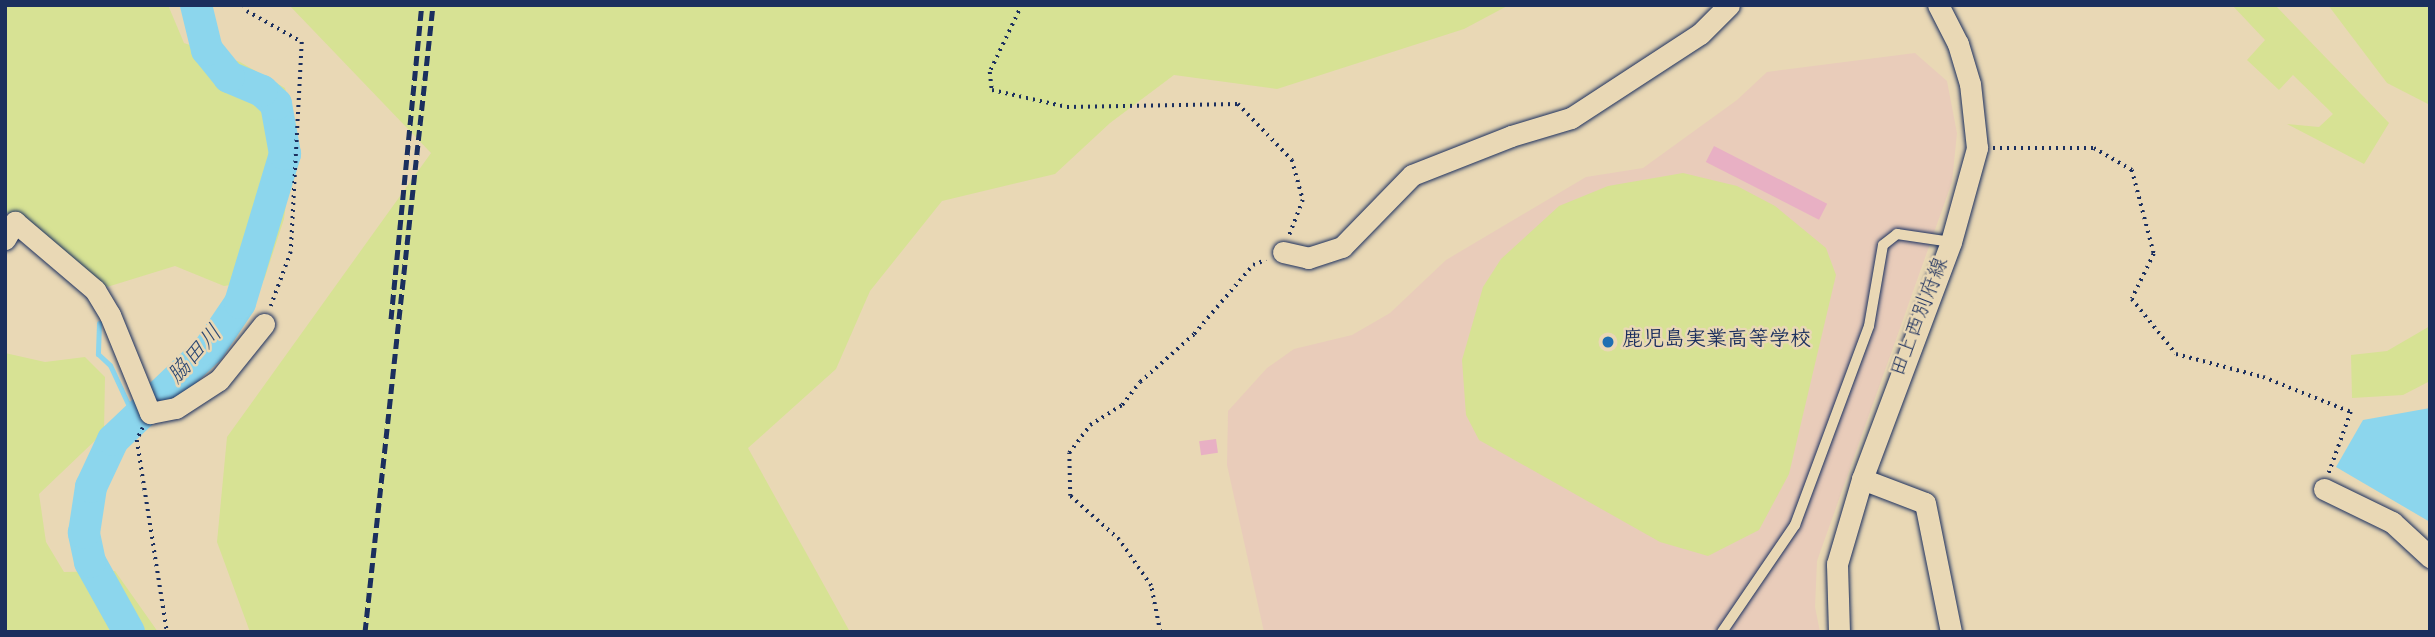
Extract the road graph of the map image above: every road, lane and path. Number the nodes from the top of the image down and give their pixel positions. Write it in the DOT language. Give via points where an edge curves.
graph roads {
  1 [pos="244,5"];
  2 [pos="1022,5"];
  3 [pos="1729,5"];
  4 [pos="1938,5"];
  5 [pos="1977,148"];
  6 [pos="5,239"];
  7 [pos="1951,242"];
  8 [pos="1283,253"];
  9 [pos="264,324"];
  10 [pos="150,413"];
  11 [pos="1862,479"];
  12 [pos="2323,489"];
  13 [pos="2430,557"];
  14 [pos="167,632"];
  15 [pos="1160,632"];
  16 [pos="1722,632"];
  17 [pos="1839,632"];
  18 [pos="1951,632"];
  1 -- 9 [label="path" via="302,42 290,252"];
  2 -- 8 [label="path" via="990,72 992,90 1068,107 1238,104 1292,160 1303,201"];
  3 -- 8 [label="street" via="1700,34 1572,118 1511,136 1412,175 1342,247 1308,258"];
  4 -- 5 [label="street, 田上西別府線" via="1958,44 1970,84"];
  5 -- 7 [label="street, 田上西別府線"];
  5 -- 12 [label="path" via="2094,148 2132,170 2154,254 2132,299 2176,354 2263,377 2351,412"];
  6 -- 10 [label="street" via="15,222 95,290"];
  7 -- 11 [label="street, 田上西別府線"];
  7 -- 16 [label="lane" via="1897,234 1883,245 1869,326 1795,525"];
  8 -- 15 [label="path" via="1253,265 1194,334 1140,382 1122,405 1090,425 1069,453 1070,496 1119,540 1151,586"];
  9 -- 10 [label="street" via="219,380 176,408"];
  10 -- 14 [label="path" via="138,440"];
  11 -- 17 [label="street, 田上西別府線" via="1838,564"];
  11 -- 18 [label="street" via="1924,503"];
  12 -- 13 [label="street" via="2392,522"];
}
